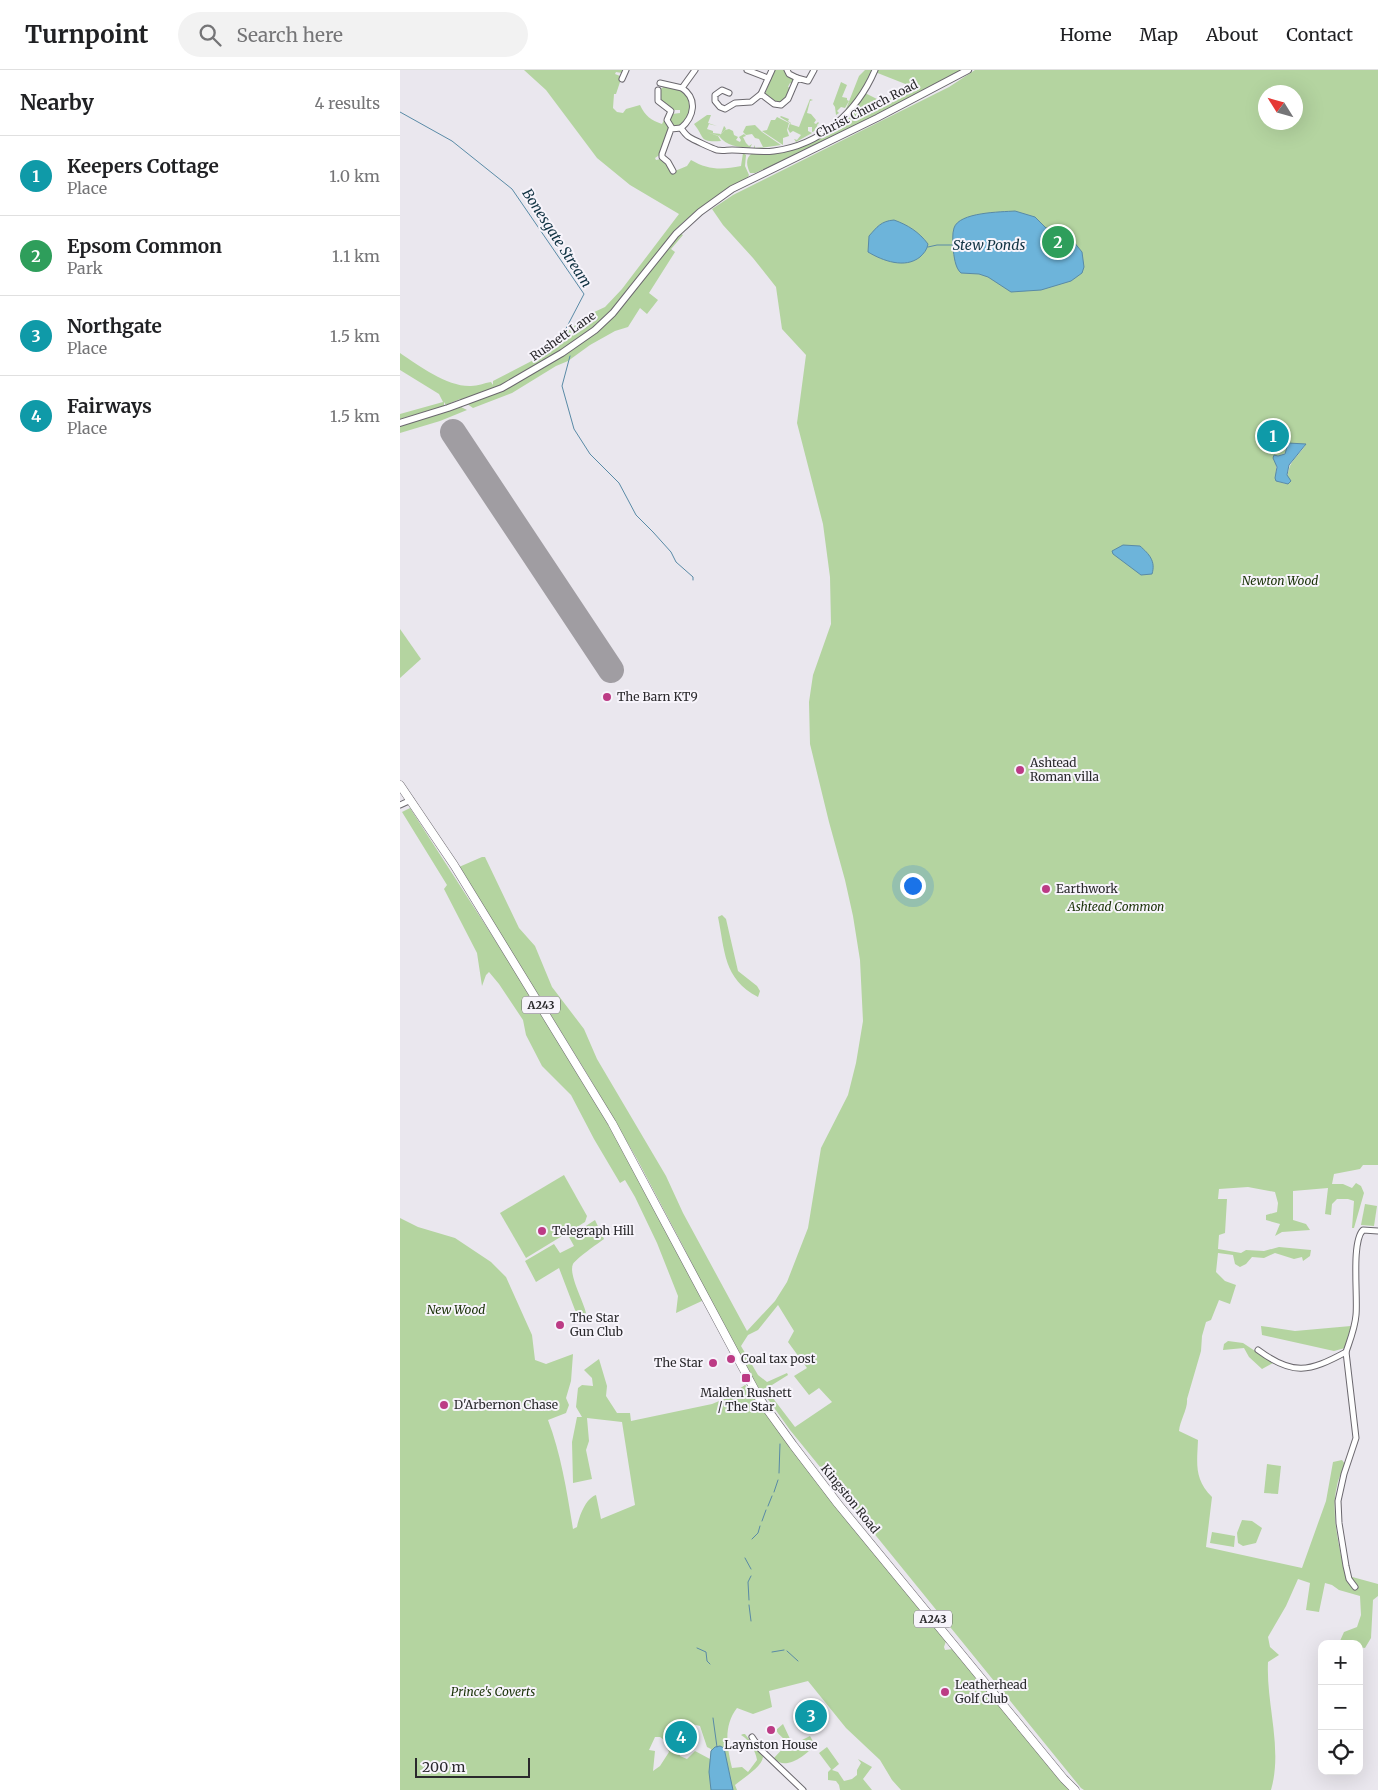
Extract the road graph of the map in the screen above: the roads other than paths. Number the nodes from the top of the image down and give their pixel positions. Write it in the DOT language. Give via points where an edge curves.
graph roads {
  1 [pos="626,70"];
  2 [pos="695,70"];
  3 [pos="747,70"];
  4 [pos="772,70"];
  5 [pos="786,70"];
  6 [pos="814,70"];
  7 [pos="874,70"];
  8 [pos="968,70"];
  9 [pos="616,74"];
  10 [pos="768,78"];
  11 [pos="797,78"];
  12 [pos="660,83"];
  13 [pos="682,88"];
  14 [pos="658,90"];
  15 [pos="729,93"];
  16 [pos="761,94"];
  17 [pos="671,112"];
  18 [pos="678,112"];
  19 [pos="672,128"];
  20 [pos="681,128"];
  21 [pos="672,170"];
  22 [pos="700,212"];
  23 [pos="400,423"];
  24 [pos="400,785"];
  25 [pos="411,800"];
  26 [pos="400,806"];
  27 [pos="1378,1231"];
  28 [pos="1258,1350"];
  29 [pos="1346,1352"];
  30 [pos="1355,1587"];
  31 [pos="752,1737"];
  32 [pos="803,1790"];
  33 [pos="1075,1790"];
  1 -- 9 [label="street" via="622,78"];
  2 -- 13 [label="street"];
  3 -- 10 [label="street"];
  4 -- 10 [label="street"];
  5 -- 11 [label="street"];
  6 -- 11 [label="street" via="809,80"];
  7 -- 20 [label="street" via="864,94 841,120 813,138 789,148 758,152 718,150 689,137"];
  8 -- 22 [label="main road, Christ Church Road" via="732,189"];
  10 -- 16 [label="street"];
  11 -- 16 [label="street" via="789,98 782,104 774,104"];
  12 -- 13 [label="street"];
  13 -- 20 [label="street" via="691,98 693,108 690,118"];
  14 -- 17 [label="street" via="658,100"];
  15 -- 16 [label="street" via="722,90 715,95 716,102 723,108 751,102"];
  17 -- 18 [label="street"];
  17 -- 19 [label="street" via="668,120"];
  19 -- 20 [label="street"];
  19 -- 21 [label="street" via="659,158 668,162"];
  22 -- 23 [label="main road, Rushett Lane" via="676,234 613,314 595,330 502,388"];
  24 -- 25 [label="highway, A243"];
  25 -- 26 [label="street"];
  25 -- 33 [label="highway, Kingston Road / A243" via="612,1123 759,1398 838,1504"];
  27 -- 29 [label="street" via="1363,1230 1358,1238 1356,1314"];
  28 -- 29 [label="street" via="1283,1365 1300,1369 1319,1366"];
  29 -- 30 [label="street" via="1356,1438 1338,1501 1346,1566"];
  31 -- 32 [label="street" via="760,1749"];
}
